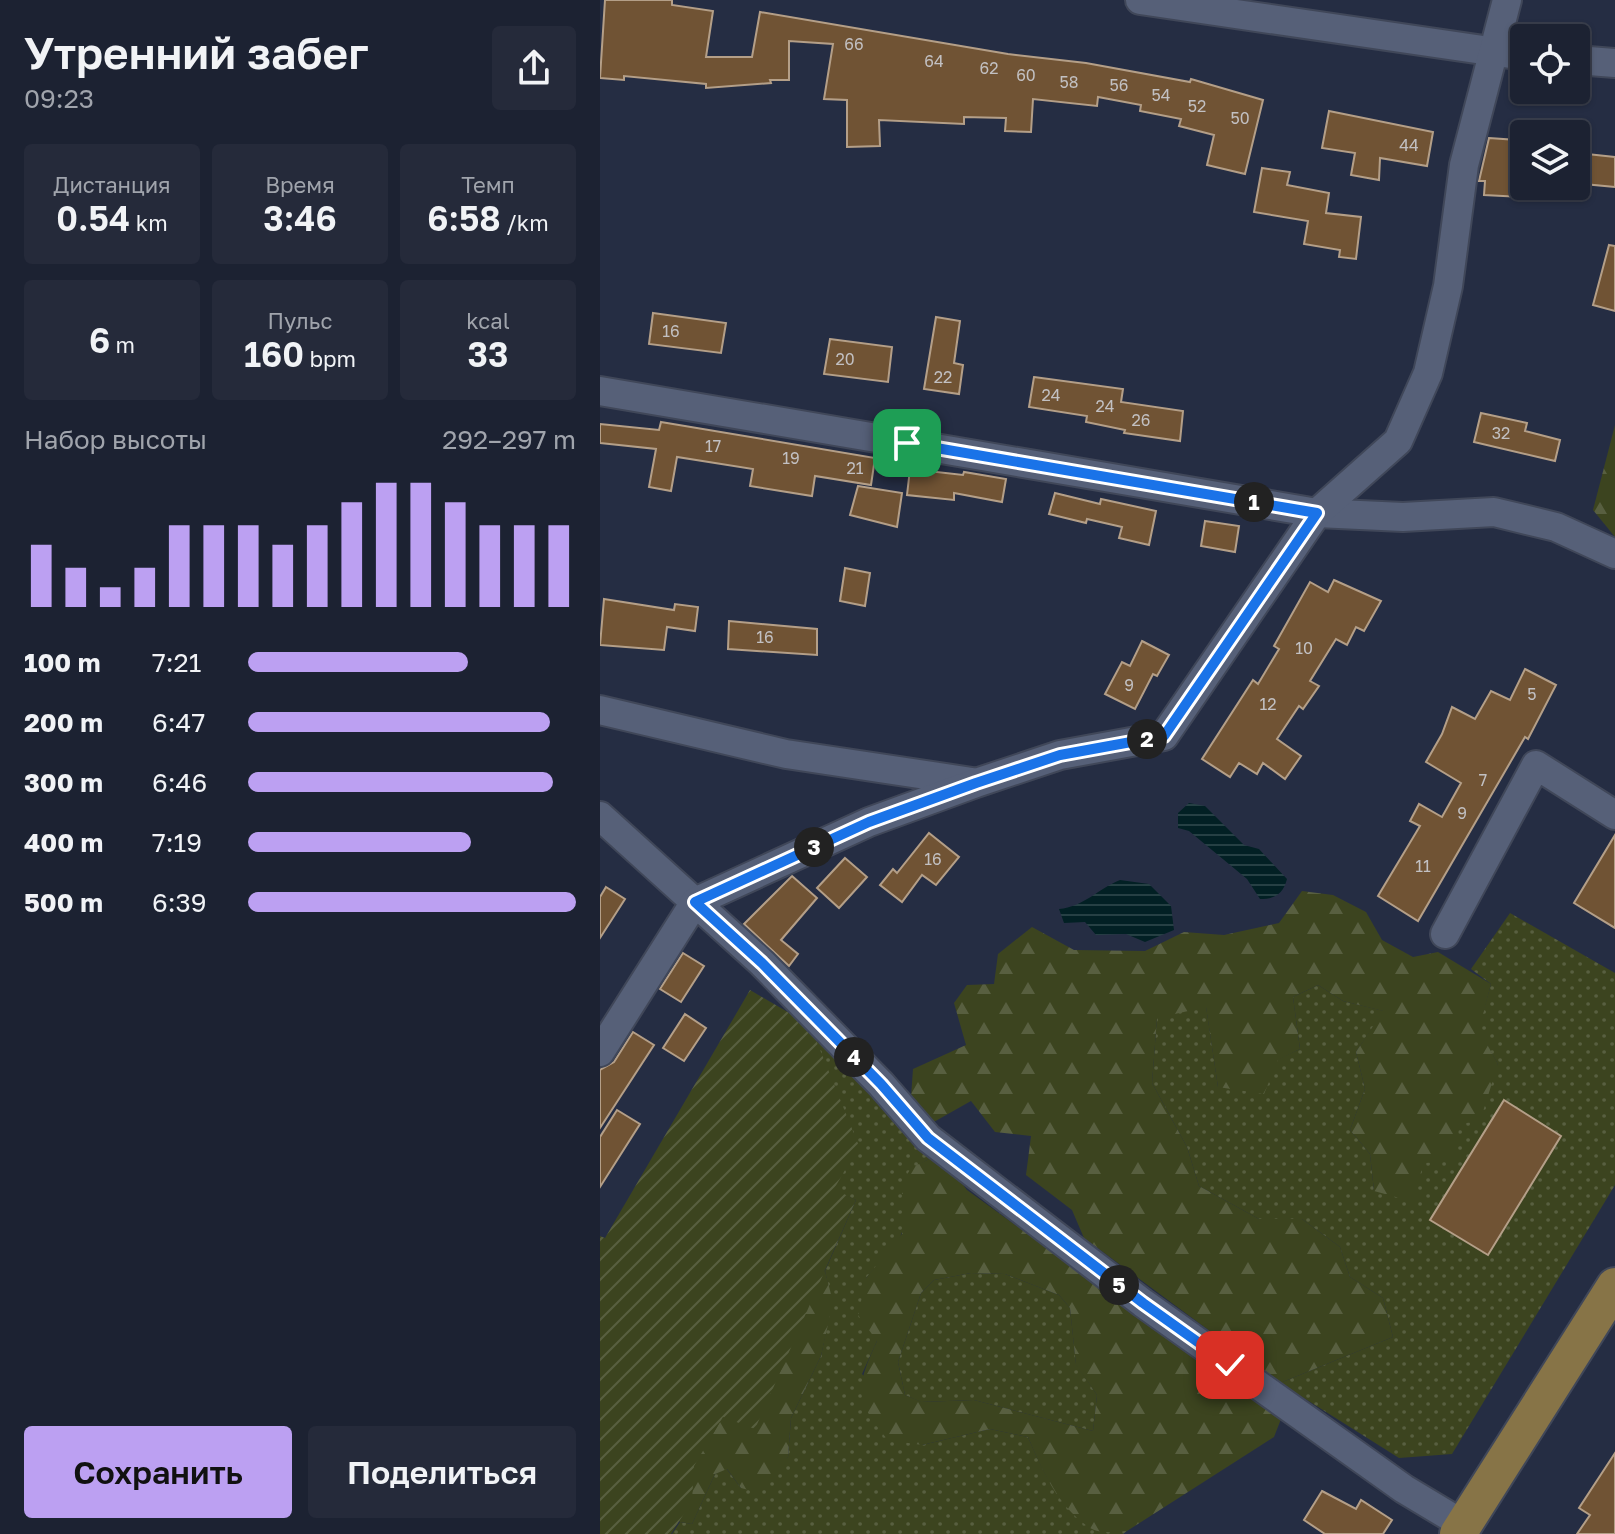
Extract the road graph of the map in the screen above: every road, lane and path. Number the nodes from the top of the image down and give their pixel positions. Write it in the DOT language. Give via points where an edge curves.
graph roads {
  1 [pos="1140,0"];
  2 [pos="1507,0"];
  3 [pos="1492,53"];
  4 [pos="1510,55"];
  5 [pos="1590,61"];
  6 [pos="1615,63"];
  7 [pos="600,391"];
  8 [pos="1317,513"];
  9 [pos="1615,554"];
  10 [pos="600,710"];
  11 [pos="976,783"];
  12 [pos="1615,815"];
  13 [pos="600,816"];
  14 [pos="695,902"];
  15 [pos="1445,934"];
  16 [pos="600,1052"];
  17 [pos="1615,1286"];
  18 [pos="1461,1530"];
  1 -- 3 [label="street"];
  2 -- 3 [label="street"];
  3 -- 4 [label="street"];
  3 -- 8 [label="street" via="1464,165 1448,286 1428,373 1398,441"];
  5 -- 6 [label="street"];
  7 -- 8 [label="street"];
  8 -- 9 [label="street" via="1403,517 1494,512 1556,527"];
  8 -- 11 [label="street" via="1164,736 1060,755"];
  10 -- 11 [label="street" via="786,754"];
  11 -- 14 [label="street" via="869,822"];
  12 -- 15 [label="street" via="1536,765"];
  13 -- 14 [label="street"];
  14 -- 16 [label="street"];
  14 -- 18 [label="street" via="762,963 928,1138 1143,1303"];
  17 -- 18 [label="main road"];
}
